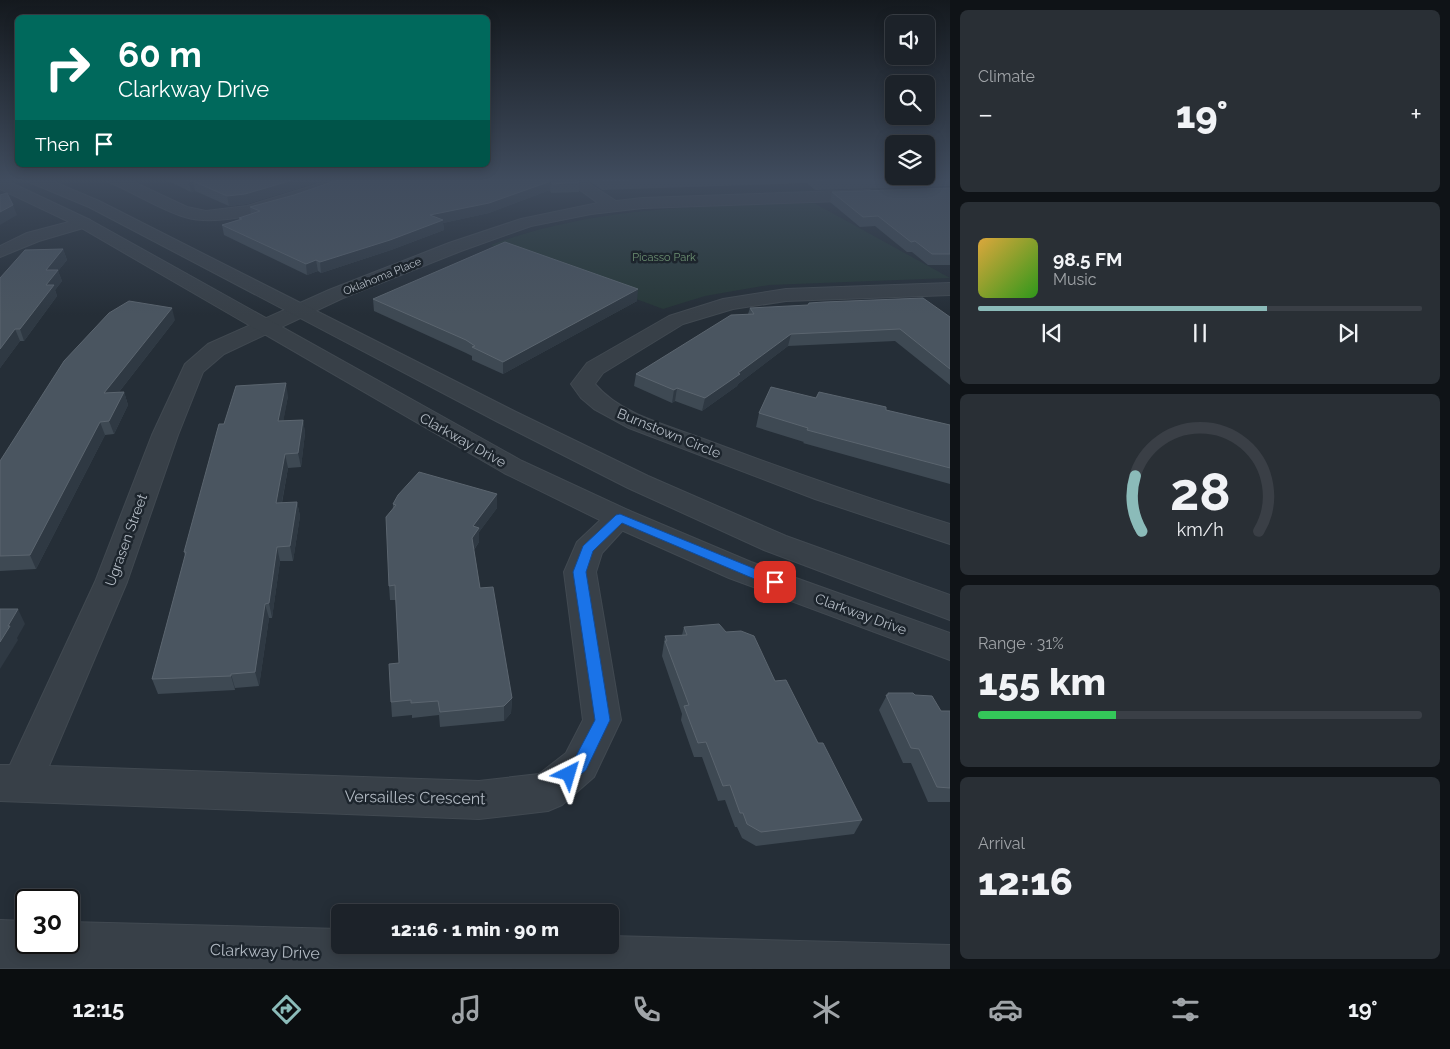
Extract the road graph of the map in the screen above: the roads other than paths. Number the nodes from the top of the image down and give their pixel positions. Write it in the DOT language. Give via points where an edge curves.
graph roads {
  1 [pos="84,224"];
  2 [pos="133,224"];
  3 [pos="523,224"];
  4 [pos="0,252"];
  5 [pos="945,293"];
  6 [pos="301,311"];
  7 [pos="263,326"];
  8 [pos="620,518"];
  9 [pos="950,534"];
  10 [pos="950,608"];
  11 [pos="950,647"];
  12 [pos="10,784"];
  13 [pos="0,944"];
  14 [pos="950,969"];
  1 -- 4 [label="street" via="33,237"];
  1 -- 7 [label="street, Clarkway Drive"];
  2 -- 6 [label="street"];
  3 -- 6 [label="street, Oklahoma Place" via="495,232 336,294"];
  5 -- 9 [label="street, Burnstown Circle" via="786,295 730,303 676,320 595,368 582,384 591,396 617,413 751,467"];
  6 -- 7 [label="street, Oklahoma Place"];
  6 -- 10 [label="street" via="638,482 775,543"];
  7 -- 8 [label="street, Clarkway Drive" via="513,467"];
  7 -- 12 [label="street, Ugrasen Street" via="216,349 193,369 111,582"];
  8 -- 11 [label="street, Clarkway Drive" via="740,570"];
  8 -- 12 [label="street, Versailles Crescent" via="588,549 580,572 602,720 580,765 548,792 480,800"];
  13 -- 14 [label="street, Clarkway Drive"];
}
